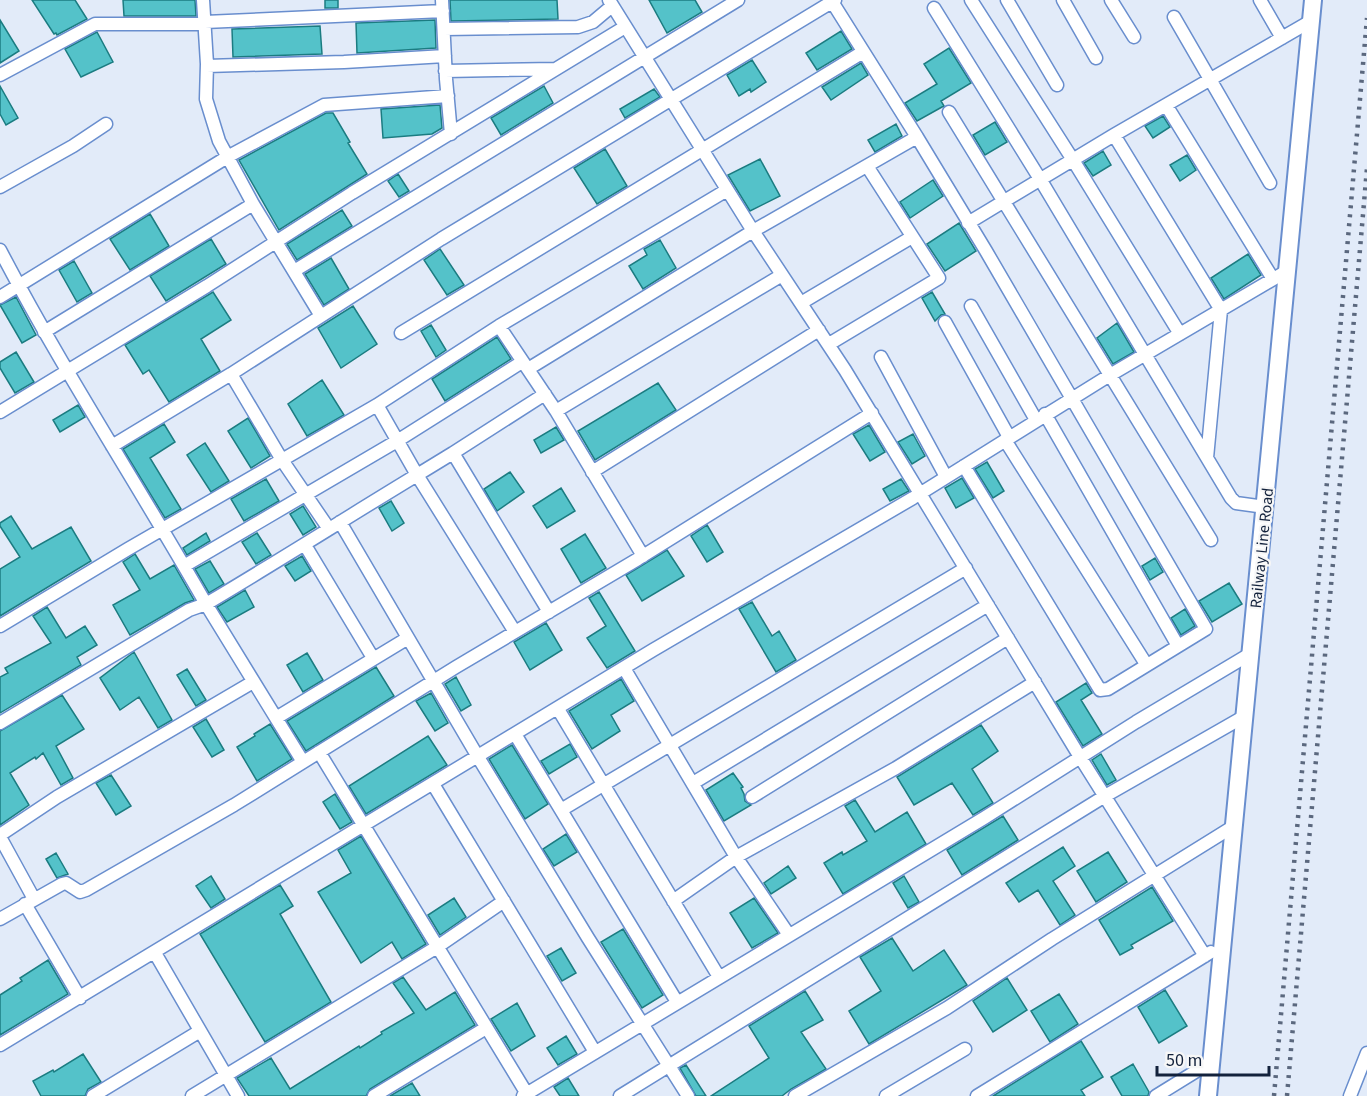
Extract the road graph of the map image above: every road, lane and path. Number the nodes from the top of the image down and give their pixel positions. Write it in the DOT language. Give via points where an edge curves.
graph roads {
  1 [pos="203,0"];
  2 [pos="738,0"];
  3 [pos="971,0"];
  4 [pos="1007,0"];
  5 [pos="1063,0"];
  6 [pos="1112,0"];
  7 [pos="1260,0"];
  8 [pos="1313,0"];
  9 [pos="833,1"];
  10 [pos="611,3"];
  11 [pos="442,6"];
  12 [pos="934,8"];
  13 [pos="1174,17"];
  14 [pos="1311,21"];
  15 [pos="205,23"];
  16 [pos="625,27"];
  17 [pos="444,29"];
  18 [pos="1134,37"];
  19 [pos="1282,38"];
  20 [pos="863,52"];
  21 [pos="445,56"];
  22 [pos="644,58"];
  23 [pos="1096,58"];
  24 [pos="207,66"];
  25 [pos="556,69"];
  26 [pos="446,71"];
  27 [pos="0,75"];
  28 [pos="1210,79"];
  29 [pos="1057,85"];
  30 [pos="448,96"];
  31 [pos="669,99"];
  32 [pos="1166,105"];
  33 [pos="949,112"];
  34 [pos="106,124"];
  35 [pos="451,134"];
  36 [pos="1114,135"];
  37 [pos="917,137"];
  38 [pos="701,150"];
  39 [pos="229,156"];
  40 [pos="1073,160"];
  41 [pos="867,166"];
  42 [pos="1040,179"];
  43 [pos="1270,183"];
  44 [pos="0,187"];
  45 [pos="727,190"];
  46 [pos="1004,201"];
  47 [pos="254,204"];
  48 [pos="968,223"];
  49 [pos="753,231"];
  50 [pos="912,237"];
  51 [pos="275,241"];
  52 [pos="0,250"];
  53 [pos="294,271"];
  54 [pos="782,275"];
  55 [pos="1280,275"];
  56 [pos="19,286"];
  57 [pos="0,297"];
  58 [pos="801,303"];
  59 [pos="971,306"];
  60 [pos="1221,310"];
  61 [pos="321,316"];
  62 [pos="945,322"];
  63 [pos="499,326"];
  64 [pos="819,330"];
  65 [pos="44,332"];
  66 [pos="402,333"];
  67 [pos="1180,334"];
  68 [pos="829,344"];
  69 [pos="1144,355"];
  70 [pos="881,357"];
  71 [pos="525,365"];
  72 [pos="67,373"];
  73 [pos="231,374"];
  74 [pos="1110,375"];
  75 [pos="544,394"];
  76 [pos="1072,399"];
  77 [pos="376,405"];
  78 [pos="556,411"];
  79 [pos="0,412"];
  80 [pos="872,413"];
  81 [pos="1040,417"];
  82 [pos="1007,439"];
  83 [pos="397,441"];
  84 [pos="112,446"];
  85 [pos="453,453"];
  86 [pos="1207,458"];
  87 [pos="282,460"];
  88 [pos="964,466"];
  89 [pos="592,472"];
  90 [pos="417,475"];
  91 [pos="946,477"];
  92 [pos="920,493"];
  93 [pos="306,495"];
  94 [pos="1265,507"];
  95 [pos="340,522"];
  96 [pos="163,529"];
  97 [pos="329,529"];
  98 [pos="1211,540"];
  99 [pos="305,545"];
  100 [pos="643,556"];
  101 [pos="184,566"];
  102 [pos="966,568"];
  103 [pos="206,604"];
  104 [pos="988,605"];
  105 [pos="549,612"];
  106 [pos="0,626"];
  107 [pos="515,632"];
  108 [pos="408,638"];
  109 [pos="1008,638"];
  110 [pos="1178,646"];
  111 [pos="1250,654"];
  112 [pos="373,658"];
  113 [pos="1146,664"];
  114 [pos="624,668"];
  115 [pos="434,681"];
  116 [pos="253,682"];
  117 [pos="1035,682"];
  118 [pos="558,709"];
  119 [pos="1245,716"];
  120 [pos="276,718"];
  121 [pos="0,723"];
  122 [pos="515,734"];
  123 [pos="669,744"];
  124 [pos="320,752"];
  125 [pos="478,757"];
  126 [pos="1080,757"];
  127 [pos="303,762"];
  128 [pos="693,783"];
  129 [pos="433,784"];
  130 [pos="603,785"];
  131 [pos="1105,796"];
  132 [pos="752,797"];
  133 [pos="561,810"];
  134 [pos="364,826"];
  135 [pos="1234,826"];
  136 [pos="0,836"];
  137 [pos="736,857"];
  138 [pos="1156,874"];
  139 [pos="504,901"];
  140 [pos="674,901"];
  141 [pos="30,902"];
  142 [pos="0,919"];
  143 [pos="789,935"];
  144 [pos="1223,945"];
  145 [pos="437,947"];
  146 [pos="155,953"];
  147 [pos="1205,956"];
  148 [pos="719,976"];
  149 [pos="80,998"];
  150 [pos="677,1002"];
  151 [pos="643,1023"];
  152 [pos="486,1028"];
  153 [pos="200,1030"];
  154 [pos="0,1045"];
  155 [pos="965,1049"];
  156 [pos="596,1052"];
  157 [pos="1367,1053"];
  158 [pos="1211,1062"];
  159 [pos="669,1067"];
  160 [pos="226,1076"];
  161 [pos="525,1095"];
  162 [pos="93,1096"];
  163 [pos="192,1096"];
  164 [pos="238,1096"];
  165 [pos="374,1096"];
  166 [pos="620,1096"];
  167 [pos="688,1096"];
  168 [pos="795,1096"];
  169 [pos="886,1096"];
  170 [pos="977,1096"];
  171 [pos="1156,1096"];
  172 [pos="1208,1096"];
  173 [pos="1350,1096"];
  1 -- 15 [label="street"];
  2 -- 22 [label="street"];
  3 -- 40 [label="street"];
  4 -- 29 [label="street"];
  5 -- 23 [label="street"];
  6 -- 18 [label="street"];
  7 -- 19 [label="street"];
  8 -- 14 [label="street, Railway Line Road"];
  9 -- 20 [label="street"];
  9 -- 31 [label="street"];
  10 -- 16 [label="street"];
  10 -- 17 [label="street" via="593,22 578,27"];
  11 -- 15 [label="street"];
  11 -- 17 [label="street"];
  12 -- 42 [label="street"];
  13 -- 28 [label="street"];
  14 -- 19 [label="street"];
  14 -- 55 [label="street, Railway Line Road"];
  15 -- 24 [label="street"];
  15 -- 27 [label="street" via="95,24"];
  16 -- 22 [label="street"];
  16 -- 25 [label="street"];
  17 -- 21 [label="street"];
  19 -- 28 [label="street"];
  20 -- 37 [label="street"];
  20 -- 38 [label="street"];
  21 -- 24 [label="street"];
  21 -- 26 [label="street"];
  22 -- 31 [label="street"];
  22 -- 53 [label="street"];
  24 -- 39 [label="street" via="206,99 219,141"];
  25 -- 26 [label="street"];
  25 -- 35 [label="street"];
  26 -- 30 [label="street"];
  28 -- 32 [label="street"];
  28 -- 43 [label="street"];
  30 -- 35 [label="street"];
  30 -- 39 [label="street" via="324,105"];
  31 -- 38 [label="street"];
  31 -- 61 [label="street"];
  32 -- 36 [label="street"];
  32 -- 55 [label="street"];
  33 -- 46 [label="street"];
  34 -- 44 [label="street"];
  35 -- 51 [label="street"];
  36 -- 40 [label="street"];
  36 -- 60 [label="street"];
  37 -- 41 [label="street"];
  37 -- 48 [label="street"];
  38 -- 45 [label="street"];
  38 -- 66 [label="street"];
  39 -- 47 [label="street"];
  39 -- 56 [label="street"];
  40 -- 42 [label="street"];
  40 -- 67 [label="street"];
  41 -- 49 [label="street"];
  41 -- 50 [label="street"];
  42 -- 46 [label="street"];
  42 -- 69 [label="street"];
  45 -- 49 [label="street"];
  45 -- 63 [label="street"];
  46 -- 48 [label="street"];
  46 -- 74 [label="street"];
  47 -- 51 [label="street"];
  47 -- 65 [label="street"];
  48 -- 76 [label="street"];
  49 -- 54 [label="street"];
  49 -- 71 [label="street"];
  50 -- 58 [label="street"];
  50 -- 68 [label="street" via="939,278"];
  51 -- 53 [label="street"];
  51 -- 72 [label="street"];
  52 -- 56 [label="street"];
  53 -- 61 [label="street"];
  54 -- 58 [label="street"];
  54 -- 78 [label="street"];
  55 -- 60 [label="street"];
  55 -- 94 [label="street, Railway Line Road"];
  56 -- 57 [label="street"];
  56 -- 65 [label="street"];
  58 -- 64 [label="street"];
  59 -- 81 [label="street"];
  60 -- 67 [label="street"];
  60 -- 86 [label="street"];
  61 -- 73 [label="street"];
  62 -- 82 [label="street"];
  63 -- 71 [label="street"];
  63 -- 77 [label="street"];
  64 -- 68 [label="street"];
  64 -- 89 [label="street"];
  65 -- 72 [label="street"];
  67 -- 69 [label="street"];
  68 -- 80 [label="street"];
  69 -- 74 [label="street"];
  69 -- 86 [label="street"];
  70 -- 91 [label="street"];
  71 -- 75 [label="street"];
  71 -- 83 [label="street"];
  72 -- 79 [label="street"];
  72 -- 84 [label="street"];
  73 -- 84 [label="street"];
  73 -- 87 [label="street"];
  74 -- 76 [label="street"];
  74 -- 98 [label="street"];
  75 -- 78 [label="street"];
  75 -- 85 [label="street"];
  76 -- 81 [label="street"];
  76 -- 110 [label="street" via="1206,626"];
  77 -- 83 [label="street"];
  77 -- 87 [label="street"];
  78 -- 89 [label="street"];
  80 -- 92 [label="street"];
  80 -- 100 [label="street"];
  81 -- 82 [label="street"];
  81 -- 110 [label="street"];
  82 -- 88 [label="street"];
  82 -- 113 [label="street"];
  83 -- 90 [label="street"];
  83 -- 93 [label="street"];
  84 -- 96 [label="street"];
  85 -- 90 [label="street"];
  85 -- 105 [label="street"];
  86 -- 94 [label="street" via="1236,503"];
  87 -- 93 [label="street"];
  87 -- 96 [label="street"];
  88 -- 91 [label="street"];
  88 -- 113 [label="street" via="1101,690"];
  89 -- 100 [label="street"];
  90 -- 95 [label="street"];
  90 -- 107 [label="street"];
  91 -- 92 [label="street"];
  92 -- 102 [label="street"];
  92 -- 114 [label="street"];
  93 -- 97 [label="street"];
  93 -- 101 [label="street"];
  94 -- 111 [label="street, Railway Line Road"];
  95 -- 97 [label="street"];
  95 -- 108 [label="street"];
  96 -- 101 [label="street"];
  96 -- 106 [label="street"];
  97 -- 99 [label="street"];
  99 -- 103 [label="street"];
  99 -- 112 [label="street"];
  100 -- 105 [label="street"];
  101 -- 103 [label="street"];
  102 -- 104 [label="street"];
  102 -- 123 [label="street"];
  103 -- 116 [label="street"];
  103 -- 121 [label="street" via="189,610"];
  104 -- 109 [label="street"];
  104 -- 128 [label="street"];
  105 -- 107 [label="street"];
  107 -- 115 [label="street"];
  108 -- 112 [label="street"];
  108 -- 115 [label="street"];
  109 -- 117 [label="street"];
  109 -- 132 [label="street"];
  110 -- 113 [label="street"];
  111 -- 119 [label="street, Railway Line Road"];
  111 -- 126 [label="street"];
  112 -- 120 [label="street"];
  114 -- 118 [label="street"];
  114 -- 123 [label="street"];
  115 -- 124 [label="street"];
  115 -- 125 [label="street"];
  116 -- 120 [label="street"];
  116 -- 136 [label="street" via="57,797"];
  117 -- 126 [label="street"];
  117 -- 137 [label="street" via="896,768"];
  118 -- 122 [label="street"];
  118 -- 130 [label="street"];
  119 -- 131 [label="street"];
  119 -- 135 [label="street, Railway Line Road"];
  120 -- 127 [label="street"];
  122 -- 125 [label="street"];
  122 -- 133 [label="street"];
  123 -- 128 [label="street"];
  123 -- 130 [label="street"];
  124 -- 127 [label="street"];
  124 -- 134 [label="street"];
  125 -- 129 [label="street"];
  125 -- 151 [label="street"];
  126 -- 131 [label="street"];
  126 -- 143 [label="street"];
  127 -- 141 [label="street" via="86,890 78,892 66,883"];
  128 -- 137 [label="street"];
  129 -- 134 [label="street"];
  129 -- 139 [label="street"];
  130 -- 133 [label="street"];
  130 -- 140 [label="street"];
  131 -- 138 [label="street"];
  131 -- 159 [label="street"];
  133 -- 150 [label="street"];
  134 -- 145 [label="street"];
  134 -- 146 [label="street"];
  135 -- 138 [label="street"];
  135 -- 144 [label="street, Railway Line Road"];
  136 -- 141 [label="street"];
  137 -- 140 [label="street"];
  137 -- 143 [label="street"];
  138 -- 147 [label="street"];
  138 -- 168 [label="street" via="947,1008"];
  139 -- 145 [label="street"];
  139 -- 156 [label="street"];
  140 -- 148 [label="street"];
  141 -- 142 [label="street"];
  141 -- 149 [label="street"];
  143 -- 148 [label="street"];
  144 -- 147 [label="street"];
  144 -- 158 [label="street, Railway Line Road"];
  145 -- 152 [label="street"];
  145 -- 160 [label="street"];
  146 -- 149 [label="street"];
  146 -- 153 [label="street"];
  147 -- 170 [label="street"];
  148 -- 150 [label="street"];
  149 -- 154 [label="street"];
  150 -- 151 [label="street"];
  151 -- 156 [label="street"];
  151 -- 159 [label="street"];
  152 -- 161 [label="street"];
  152 -- 165 [label="street"];
  153 -- 160 [label="street"];
  153 -- 162 [label="street"];
  155 -- 169 [label="street"];
  156 -- 161 [label="street"];
  157 -- 173 [label="street"];
  158 -- 171 [label="street"];
  158 -- 172 [label="street, Railway Line Road"];
  159 -- 166 [label="street"];
  159 -- 167 [label="street"];
  160 -- 163 [label="street"];
  160 -- 164 [label="street"];
}
